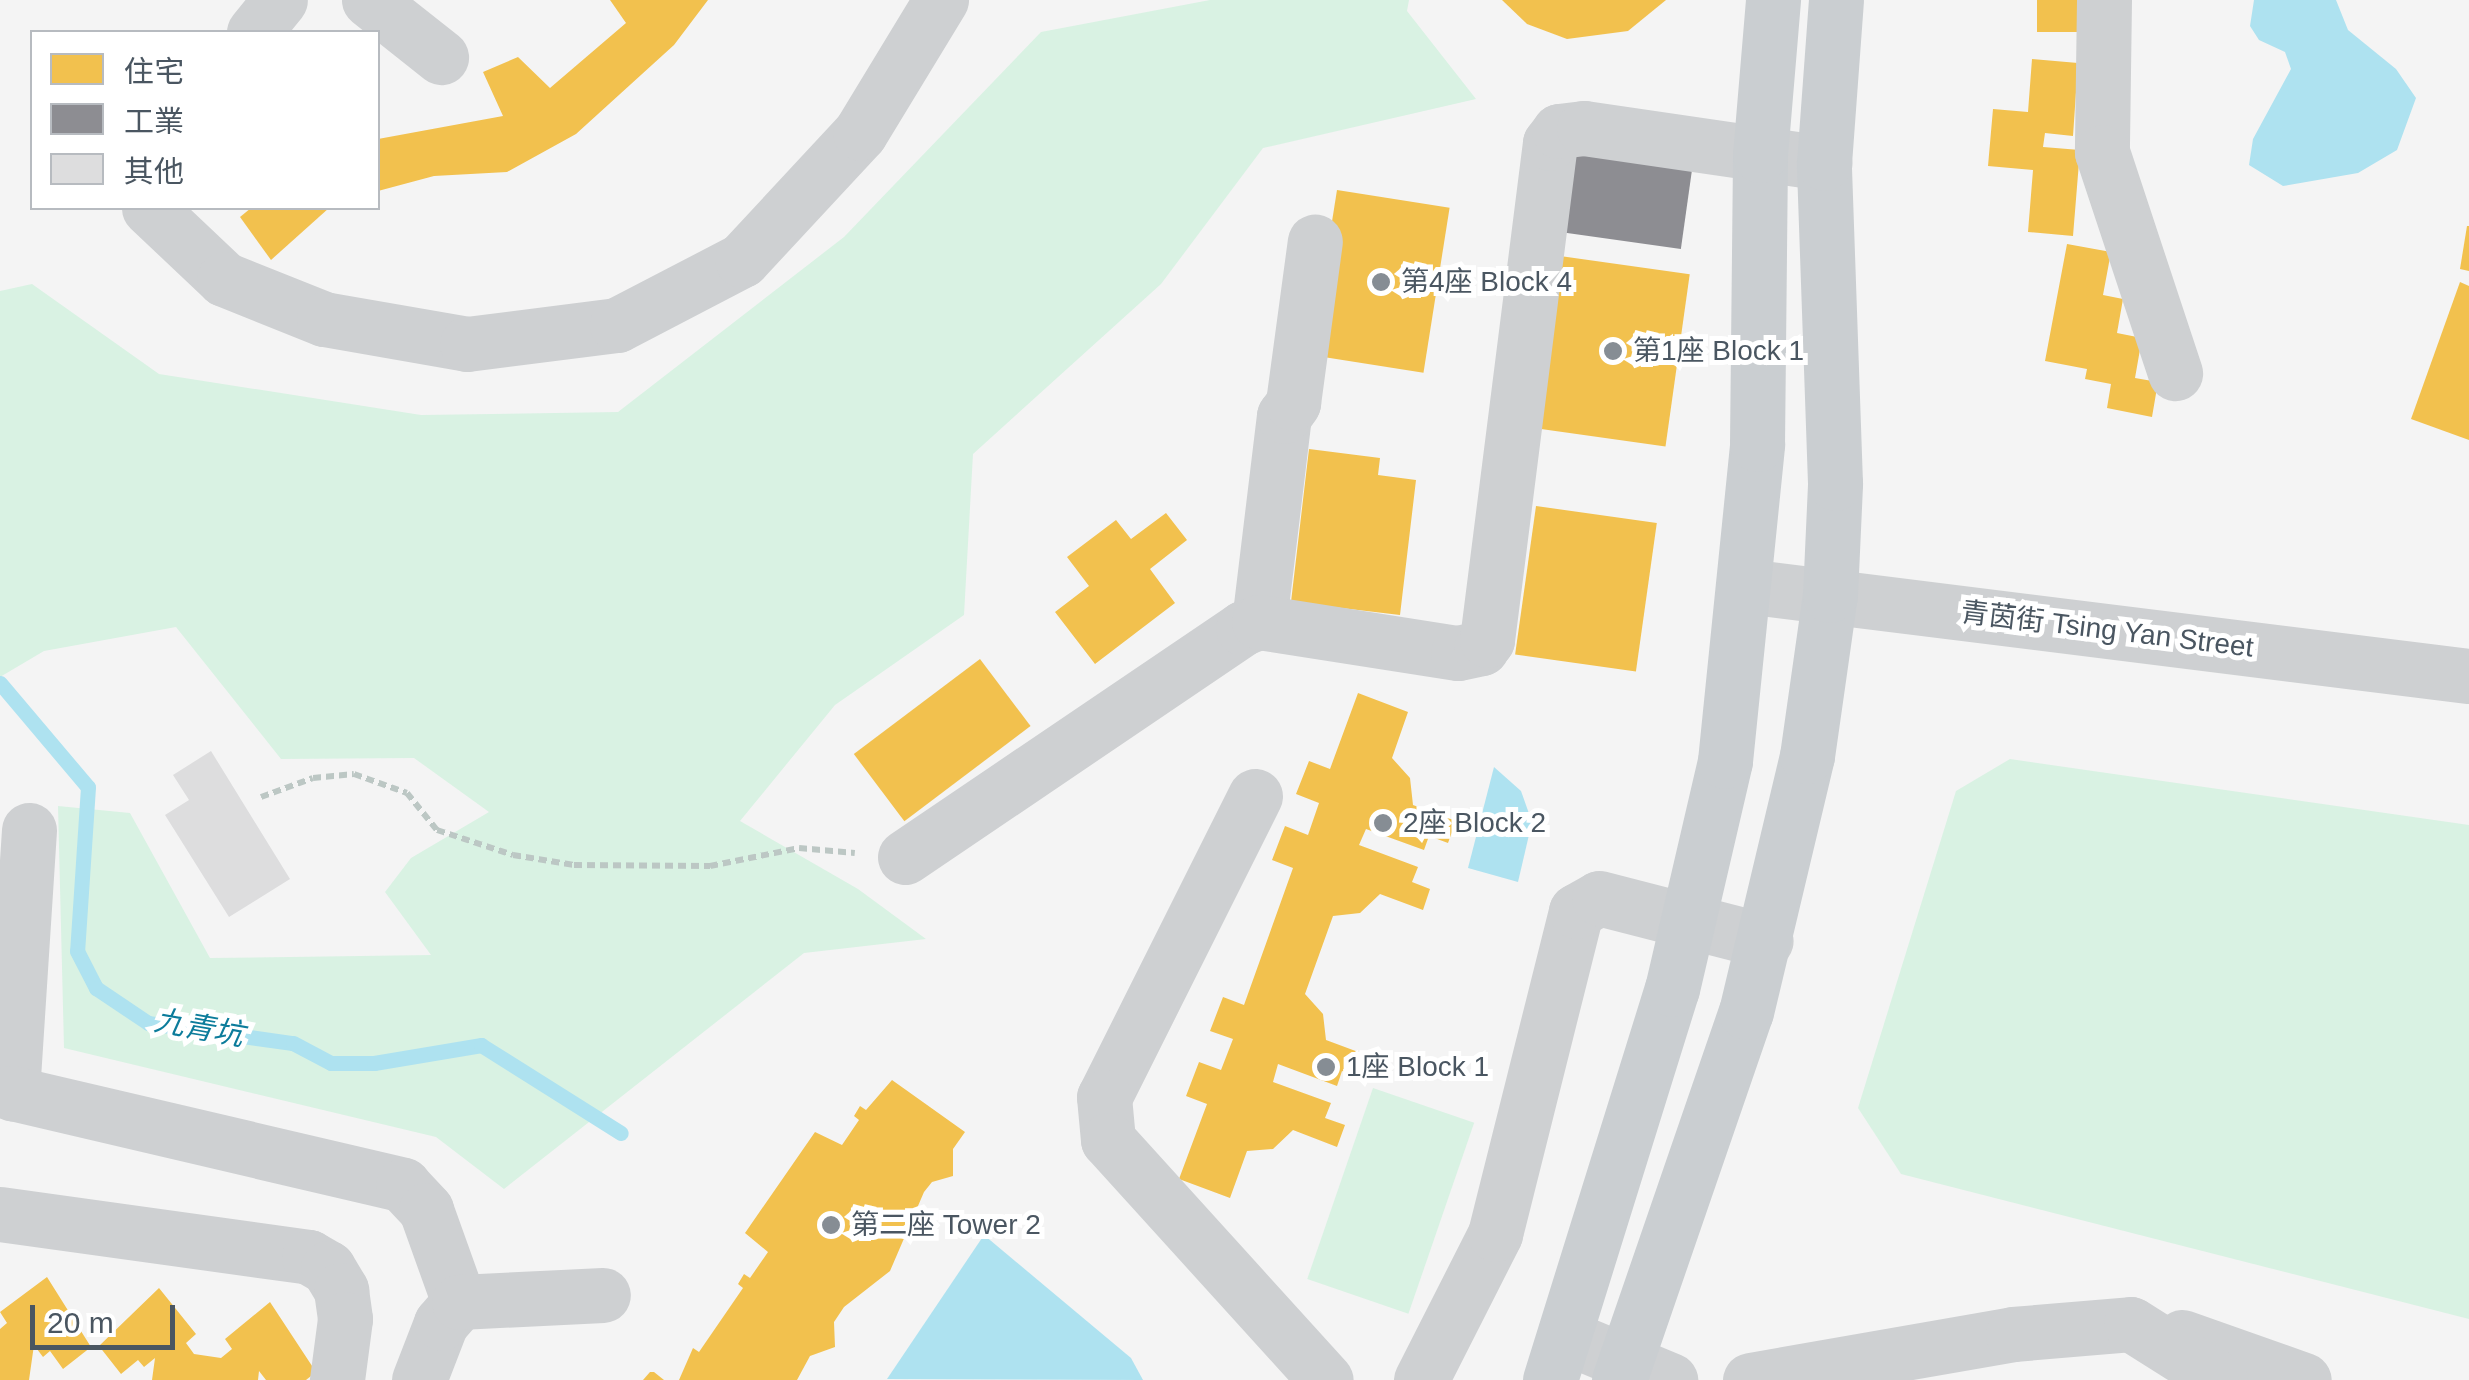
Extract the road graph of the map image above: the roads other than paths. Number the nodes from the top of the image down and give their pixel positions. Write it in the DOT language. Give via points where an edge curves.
graph roads {
  1 [pos="280,0"];
  2 [pos="369,0"];
  3 [pos="941,0"];
  4 [pos="1773,0"];
  5 [pos="1836,0"];
  6 [pos="2104,0"];
  7 [pos="256,30"];
  8 [pos="441,57"];
  9 [pos="1760,155"];
  10 [pos="1824,163"];
  11 [pos="151,210"];
  12 [pos="1315,241"];
  13 [pos="2175,374"];
  14 [pos="1744,586"];
  15 [pos="1830,596"];
  16 [pos="1260,622"];
  17 [pos="2469,676"];
  18 [pos="1255,796"];
  19 [pos="29,830"];
  20 [pos="905,856"];
  21 [pos="1690,921"];
  22 [pos="1766,941"];
  23 [pos="0,1214"];
  24 [pos="603,1295"];
  25 [pos="460,1302"];
  26 [pos="2131,1324"];
  27 [pos="1558,1358"];
  28 [pos="1638,1374"];
  29 [pos="336,1380"];
  30 [pos="419,1380"];
  31 [pos="1326,1380"];
  32 [pos="1420,1380"];
  33 [pos="1750,1380"];
  34 [pos="2220,1380"];
  35 [pos="2304,1380"];
  1 -- 7 [label="street"];
  2 -- 8 [label="street"];
  3 -- 11 [label="street" via="860,133 742,260 618,325 467,344 324,320 224,278"];
  4 -- 9 [label="main road"];
  5 -- 10 [label="main road"];
  6 -- 13 [label="street" via="2102,152"];
  9 -- 10 [label="street"];
  9 -- 14 [label="main road" via="1757,444"];
  9 -- 16 [label="street" via="1584,128 1560,131 1550,143 1481,648 1458,653"];
  10 -- 15 [label="main road" via="1833,364"];
  12 -- 16 [label="street" via="1293,403 1284,416"];
  14 -- 15 [label="street, 青茵街 Tsing Yan Street"];
  14 -- 21 [label="main road" via="1725,760"];
  15 -- 17 [label="street, 青茵街 Tsing Yan Street"];
  15 -- 22 [label="main road" via="1807,756"];
  16 -- 20 [label="street" via="1076,736"];
  18 -- 31 [label="street" via="1104,1097 1108,1140"];
  19 -- 25 [label="street" via="12,1093 402,1185 426,1210"];
  21 -- 22 [label="street"];
  21 -- 27 [label="main road"];
  21 -- 32 [label="street" via="1599,898 1576,911 1495,1234"];
  22 -- 28 [label="main road"];
  23 -- 29 [label="street" via="308,1257 328,1268 341,1290 345,1319"];
  24 -- 25 [label="street"];
  25 -- 30 [label="street" via="442,1323"];
  26 -- 33 [label="street" via="2013,1334"];
  26 -- 34 [label="street"];
  26 -- 35 [label="street" via="2239,1352"];
  27 -- 28 [label="street"];
}
